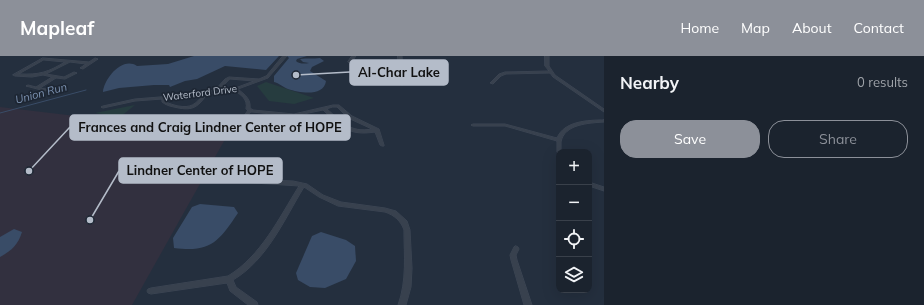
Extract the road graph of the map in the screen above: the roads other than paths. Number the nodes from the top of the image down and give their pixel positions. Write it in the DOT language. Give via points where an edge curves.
graph roads {
  1 [pos="78,56"];
  2 [pos="285,56"];
  3 [pos="354,56"];
  4 [pos="400,56"];
  5 [pos="547,56"];
  6 [pos="96,59"];
  7 [pos="69,61"];
  8 [pos="350,62"];
  9 [pos="90,63"];
  10 [pos="82,68"];
  11 [pos="550,72"];
  12 [pos="75,73"];
  13 [pos="45,75"];
  14 [pos="55,76"];
  15 [pos="261,80"];
  16 [pos="492,83"];
  17 [pos="402,84"];
  18 [pos="28,86"];
  19 [pos="37,88"];
  20 [pos="235,89"];
  21 [pos="45,90"];
  22 [pos="216,92"];
  23 [pos="206,94"];
  24 [pos="164,98"];
  25 [pos="103,107"];
  26 [pos="324,108"];
  27 [pos="250,110"];
  28 [pos="604,111"];
  29 [pos="284,114"];
  30 [pos="604,121"];
  31 [pos="473,125"];
  32 [pos="377,130"];
  33 [pos="558,140"];
  34 [pos="382,145"];
  35 [pos="559,149"];
  36 [pos="210,179"];
  37 [pos="302,185"];
  38 [pos="592,185"];
  39 [pos="604,189"];
  40 [pos="516,249"];
  41 [pos="229,279"];
  42 [pos="152,291"];
  43 [pos="254,305"];
  44 [pos="402,305"];
  45 [pos="528,305"];
  1 -- 7 [label="street"];
  2 -- 15 [label="street, Waterford Drive" via="272,72"];
  3 -- 8 [label="street"];
  4 -- 17 [label="street"];
  5 -- 11 [label="street"];
  6 -- 9 [label="street"];
  7 -- 9 [label="street"];
  7 -- 13 [label="street"];
  7 -- 13 [label="street" via="43,60 15,75"];
  9 -- 10 [label="street"];
  11 -- 16 [label="street" via="505,73"];
  11 -- 28 [label="street"];
  12 -- 14 [label="street" via="65,78"];
  13 -- 14 [label="street"];
  14 -- 19 [label="street"];
  15 -- 20 [label="street, Waterford Drive"];
  15 -- 22 [label="street" via="230,78"];
  18 -- 19 [label="street"];
  19 -- 21 [label="street"];
  20 -- 22 [label="street, Waterford Drive"];
  20 -- 27 [label="street" via="249,101"];
  22 -- 23 [label="street, Waterford Drive"];
  23 -- 24 [label="street, Waterford Drive"];
  23 -- 24 [label="street" via="197,106 189,109 167,104"];
  24 -- 25 [label="street, Waterford Drive" via="135,100"];
  26 -- 29 [label="street"];
  26 -- 32 [label="street" via="338,106 350,117"];
  26 -- 32 [label="street" via="348,129 365,132"];
  27 -- 29 [label="street"];
  27 -- 29 [label="street" via="246,116 249,118 276,122 281,122"];
  30 -- 33 [label="street" via="575,125 564,131"];
  31 -- 33 [label="street" via="505,125"];
  32 -- 34 [label="street"];
  33 -- 35 [label="street"];
  36 -- 37 [label="street"];
  37 -- 41 [label="street" via="258,255 248,267"];
  37 -- 44 [label="street" via="340,204 394,213 405,223 408,285"];
  38 -- 39 [label="street"];
  40 -- 45 [label="street" via="514,260"];
  41 -- 42 [label="street"];
  41 -- 43 [label="street" via="233,289"];
}
